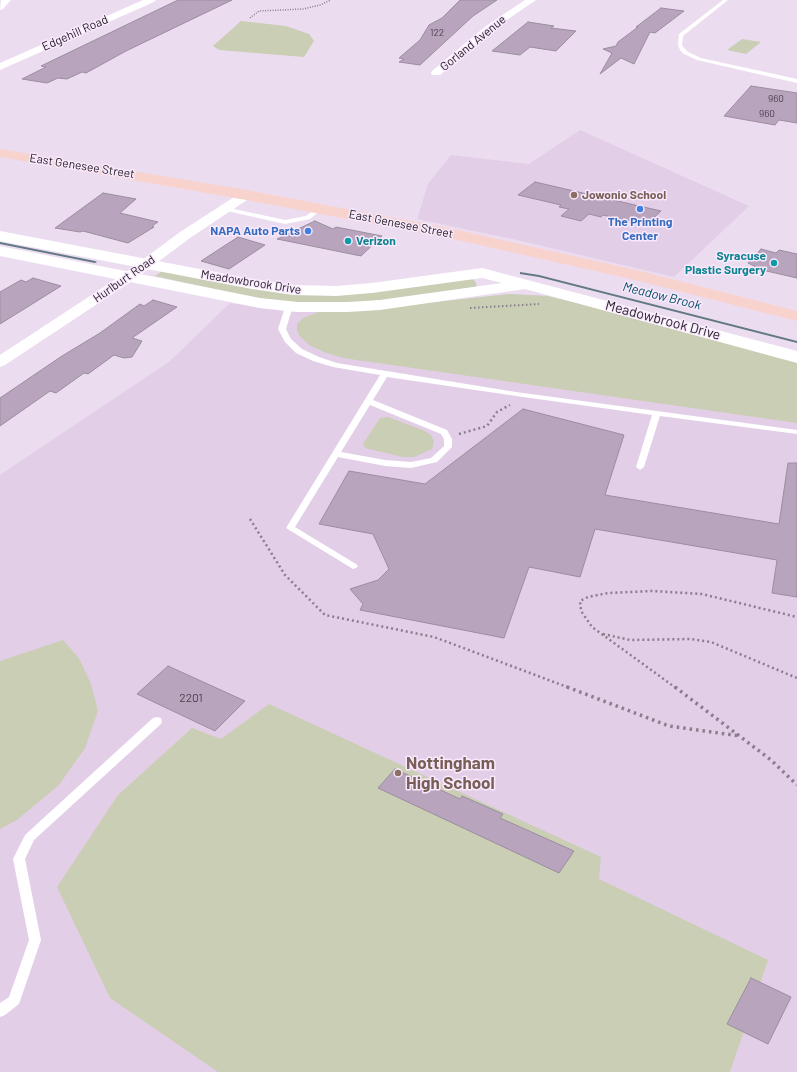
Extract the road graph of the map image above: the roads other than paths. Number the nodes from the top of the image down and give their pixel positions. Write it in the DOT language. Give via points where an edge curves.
graph roads {
  1 [pos="6,0"];
  2 [pos="151,0"];
  3 [pos="531,0"];
  4 [pos="726,0"];
  5 [pos="0,7"];
  6 [pos="0,67"];
  7 [pos="436,73"];
  8 [pos="797,81"];
  9 [pos="0,153"];
  10 [pos="246,194"];
  11 [pos="319,208"];
  12 [pos="224,209"];
  13 [pos="0,236"];
  14 [pos="0,252"];
  15 [pos="146,264"];
  16 [pos="130,276"];
  17 [pos="528,285"];
  18 [pos="289,306"];
  19 [pos="797,316"];
  20 [pos="797,357"];
  21 [pos="0,362"];
  22 [pos="385,374"];
  23 [pos="368,401"];
  24 [pos="657,413"];
  25 [pos="797,432"];
  26 [pos="336,454"];
  27 [pos="640,467"];
  28 [pos="353,566"];
  29 [pos="157,721"];
  30 [pos="0,1011"];
  1 -- 5 [label="street"];
  2 -- 6 [label="street, Edgehill Road"];
  3 -- 7 [label="street, Gorland Avenue" via="489,28"];
  4 -- 8 [label="lane" via="681,35 680,45 686,53 700,59"];
  9 -- 10 [label="main road, East Genesee Street"];
  10 -- 11 [label="main road, East Genesee Street"];
  10 -- 12 [label="street, Hurlburt Road"];
  11 -- 12 [label="lane" via="308,218 285,222"];
  11 -- 19 [label="main road, East Genesee Street" via="453,234 636,275"];
  12 -- 15 [label="street, Hurlburt Road"];
  13 -- 15 [label="street, Meadowbrook Drive"];
  14 -- 16 [label="street, Meadowbrook Drive"];
  15 -- 16 [label="street, Hurlburt Road"];
  15 -- 17 [label="street, Meadowbrook Drive" via="294,290 336,291 372,288 482,273"];
  16 -- 18 [label="street, Meadowbrook Drive" via="246,301"];
  16 -- 21 [label="street, Hurlburt Road"];
  17 -- 18 [label="street, Meadowbrook Drive" via="380,305"];
  17 -- 20 [label="street, Meadowbrook Drive"];
  18 -- 22 [label="lane" via="282,329 299,351 336,365"];
  22 -- 23 [label="lane"];
  22 -- 24 [label="lane"];
  23 -- 26 [label="lane"];
  23 -- 26 [label="lane" via="444,432 448,438 448,447 434,460 418,464 385,463"];
  24 -- 25 [label="lane"];
  24 -- 27 [label="lane"];
  26 -- 28 [label="lane" via="290,528"];
  29 -- 30 [label="lane" via="30,837 19,859 35,940 14,1000"];
}
